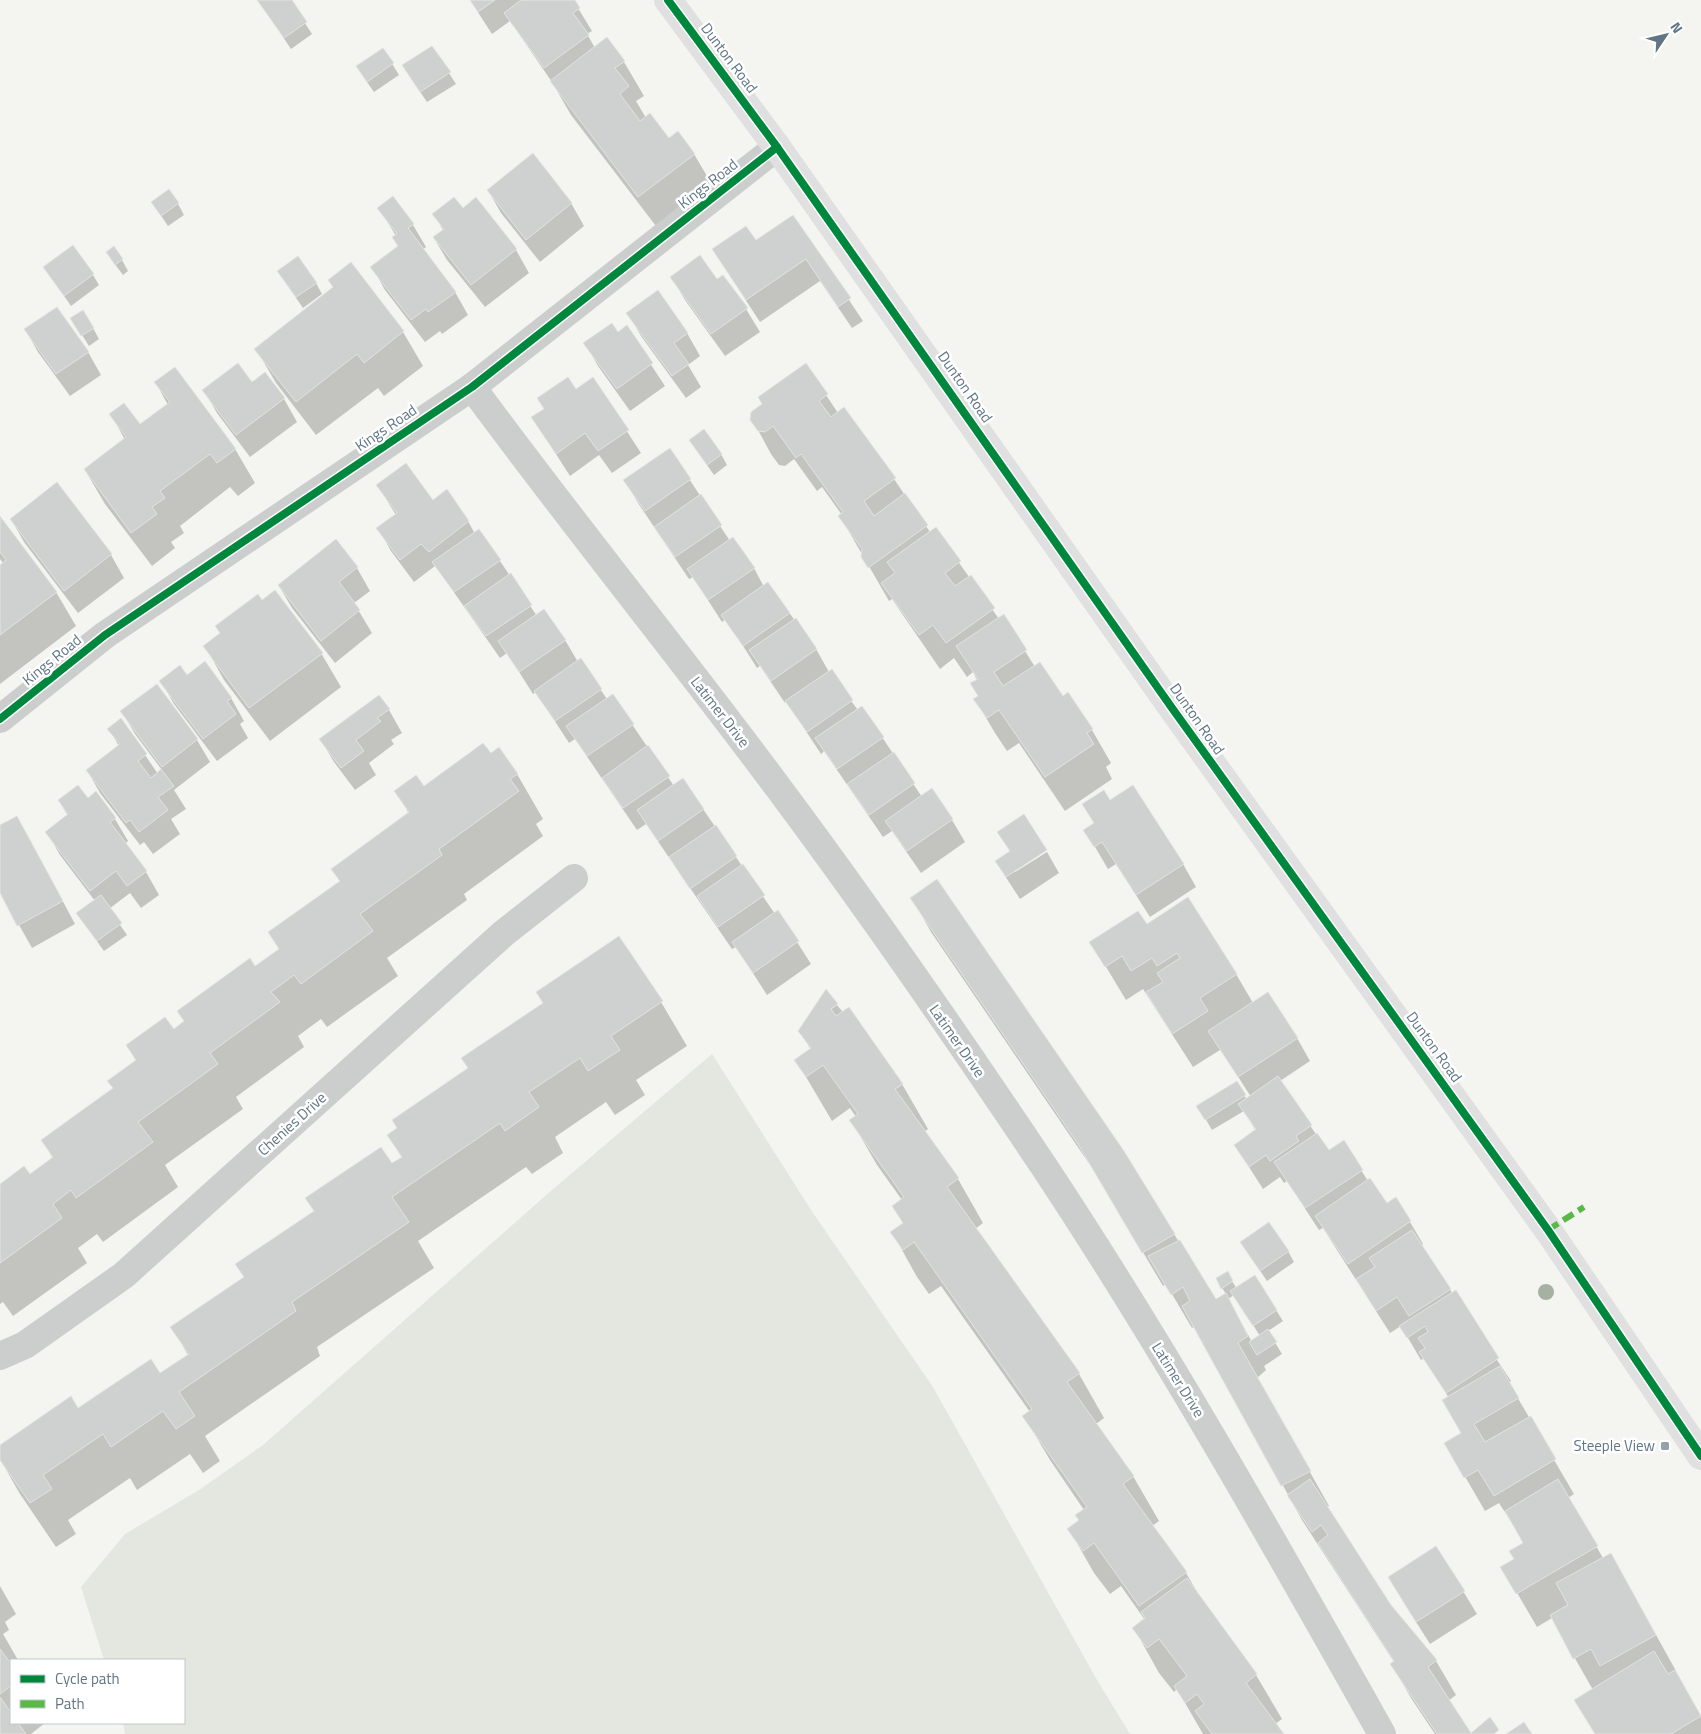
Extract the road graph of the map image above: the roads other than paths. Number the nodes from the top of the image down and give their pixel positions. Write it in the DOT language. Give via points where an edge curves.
graph roads {
  1 [pos="668,0"];
  2 [pos="778,147"];
  3 [pos="472,387"];
  4 [pos="0,719"];
  5 [pos="574,878"];
  6 [pos="0,1356"];
  7 [pos="1701,1456"];
  8 [pos="1382,1734"];
  1 -- 2 [label="street, Dunton Road"];
  2 -- 3 [label="street, Kings Road"];
  2 -- 7 [label="street, Dunton Road" via="1172,708 1548,1230"];
  3 -- 4 [label="street, Kings Road" via="105,635"];
  3 -- 8 [label="street, Latimer Drive" via="780,789 1044,1167 1229,1462"];
  5 -- 6 [label="street, Chenies Drive" via="504,933 124,1275 24,1345"];
}
